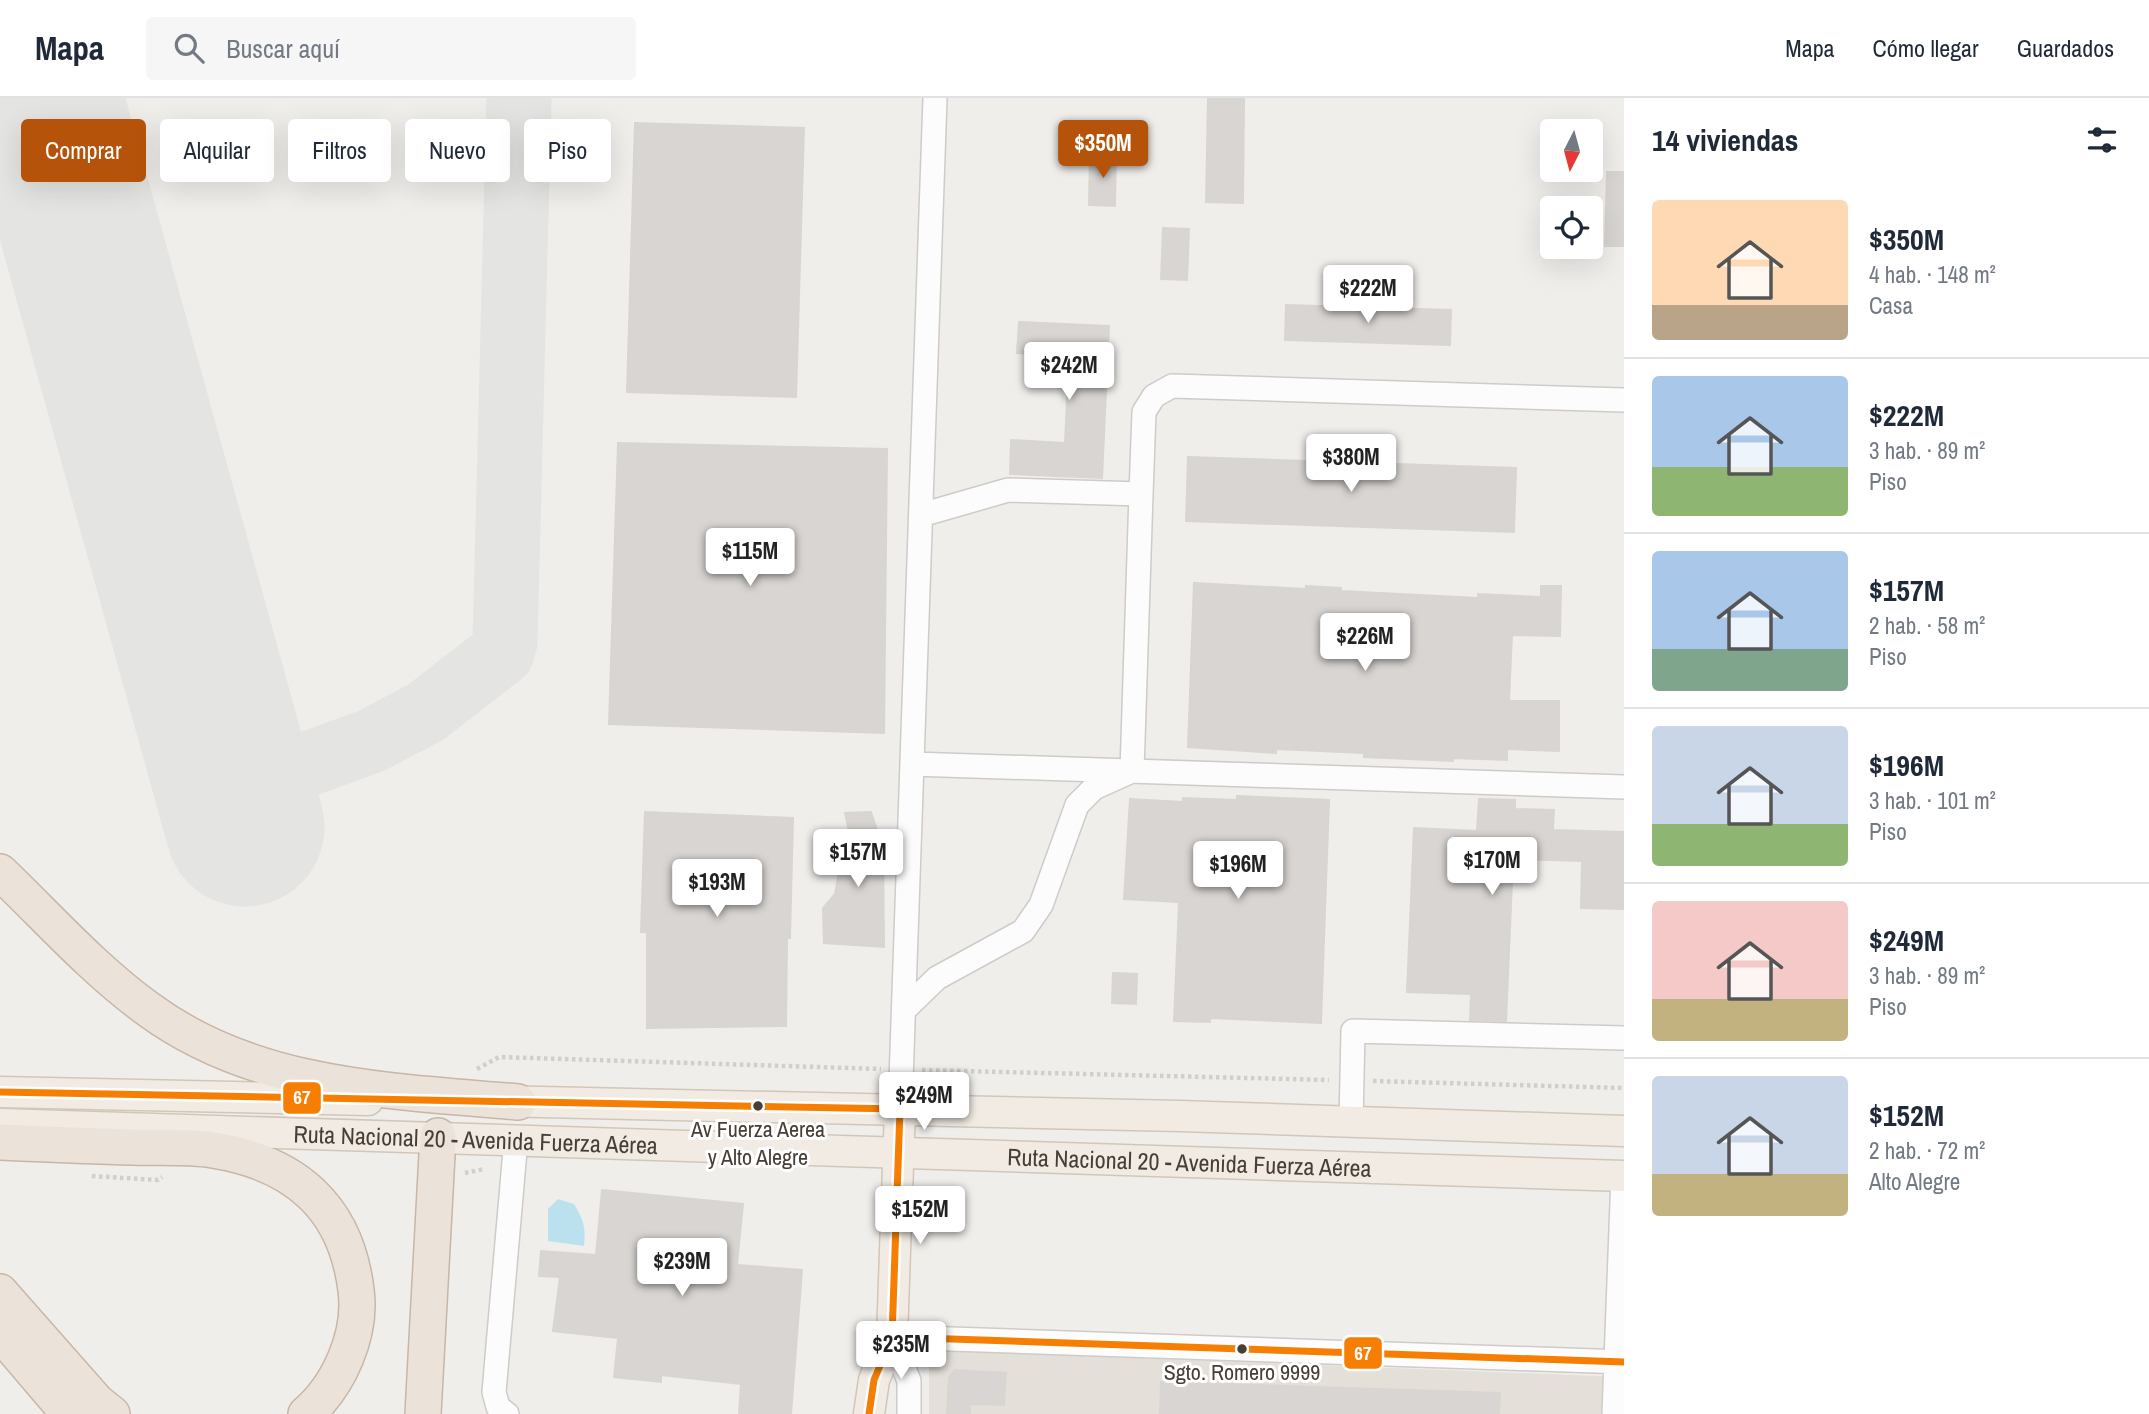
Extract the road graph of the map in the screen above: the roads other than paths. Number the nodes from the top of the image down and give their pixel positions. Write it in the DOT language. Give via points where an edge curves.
graph roads {
  1 [pos="935,98"];
  2 [pos="1624,400"];
  3 [pos="1141,494"];
  4 [pos="921,515"];
  5 [pos="912,764"];
  6 [pos="1132,771"];
  7 [pos="1624,787"];
  8 [pos="0,872"];
  9 [pos="904,1010"];
  10 [pos="1624,1038"];
  11 [pos="0,1092"];
  12 [pos="518,1102"];
  13 [pos="900,1110"];
  14 [pos="1351,1122"];
  15 [pos="0,1124"];
  16 [pos="1624,1130"];
  17 [pos="438,1136"];
  18 [pos="516,1139"];
  19 [pos="0,1142"];
  20 [pos="898,1153"];
  21 [pos="1623,1176"];
  22 [pos="0,1292"];
  23 [pos="0,1333"];
  24 [pos="892,1337"];
  25 [pos="1620,1362"];
  26 [pos="69,1414"];
  27 [pos="113,1414"];
  28 [pos="306,1414"];
  29 [pos="423,1414"];
  30 [pos="507,1414"];
  31 [pos="869,1414"];
  32 [pos="909,1414"];
  33 [pos="1615,1414"];
  1 -- 4 [label="street"];
  2 -- 3 [label="street" via="1172,386 1154,396 1144,412"];
  3 -- 4 [label="street" via="1008,490"];
  3 -- 6 [label="street"];
  4 -- 5 [label="street"];
  5 -- 6 [label="street"];
  5 -- 9 [label="street"];
  6 -- 7 [label="street"];
  6 -- 9 [label="street" via="1094,788 1077,806 1041,905 1023,931 937,978"];
  8 -- 12 [label="highway" via="149,1010 230,1053 331,1083"];
  9 -- 13 [label="street"];
  10 -- 14 [label="street" via="1353,1031"];
  11 -- 12 [label="main road, Ruta Nacional 20 - Avenida Fuerza Aérea"];
  12 -- 13 [label="main road, Ruta Nacional 20 - Avenida Fuerza Aérea"];
  13 -- 14 [label="main road, Ruta Nacional 20 - Avenida Fuerza Aérea"];
  13 -- 20 [label="main road"];
  14 -- 16 [label="main road, Ruta Nacional 20 - Avenida Fuerza Aérea"];
  15 -- 17 [label="main road, Ruta Nacional 20 - Avenida Fuerza Aérea"];
  17 -- 18 [label="main road, Ruta Nacional 20 - Avenida Fuerza Aérea"];
  17 -- 29 [label="highway"];
  18 -- 20 [label="main road, Ruta Nacional 20 - Avenida Fuerza Aérea"];
  18 -- 30 [label="street" via="495,1392 498,1407"];
  19 -- 28 [label="highway" via="210,1149 263,1162 308,1189 330,1212 344,1238 357,1296 346,1358 333,1383"];
  20 -- 21 [label="main road, Ruta Nacional 20 - Avenida Fuerza Aérea"];
  20 -- 24 [label="main road"];
  21 -- 25 [label="street"];
  22 -- 27 [label="highway" via="97,1402"];
  23 -- 26 [label="highway"];
  24 -- 25 [label="street"];
  24 -- 31 [label="main road" via="874,1380"];
  24 -- 32 [label="street" via="909,1381"];
  25 -- 33 [label="street"];
}
